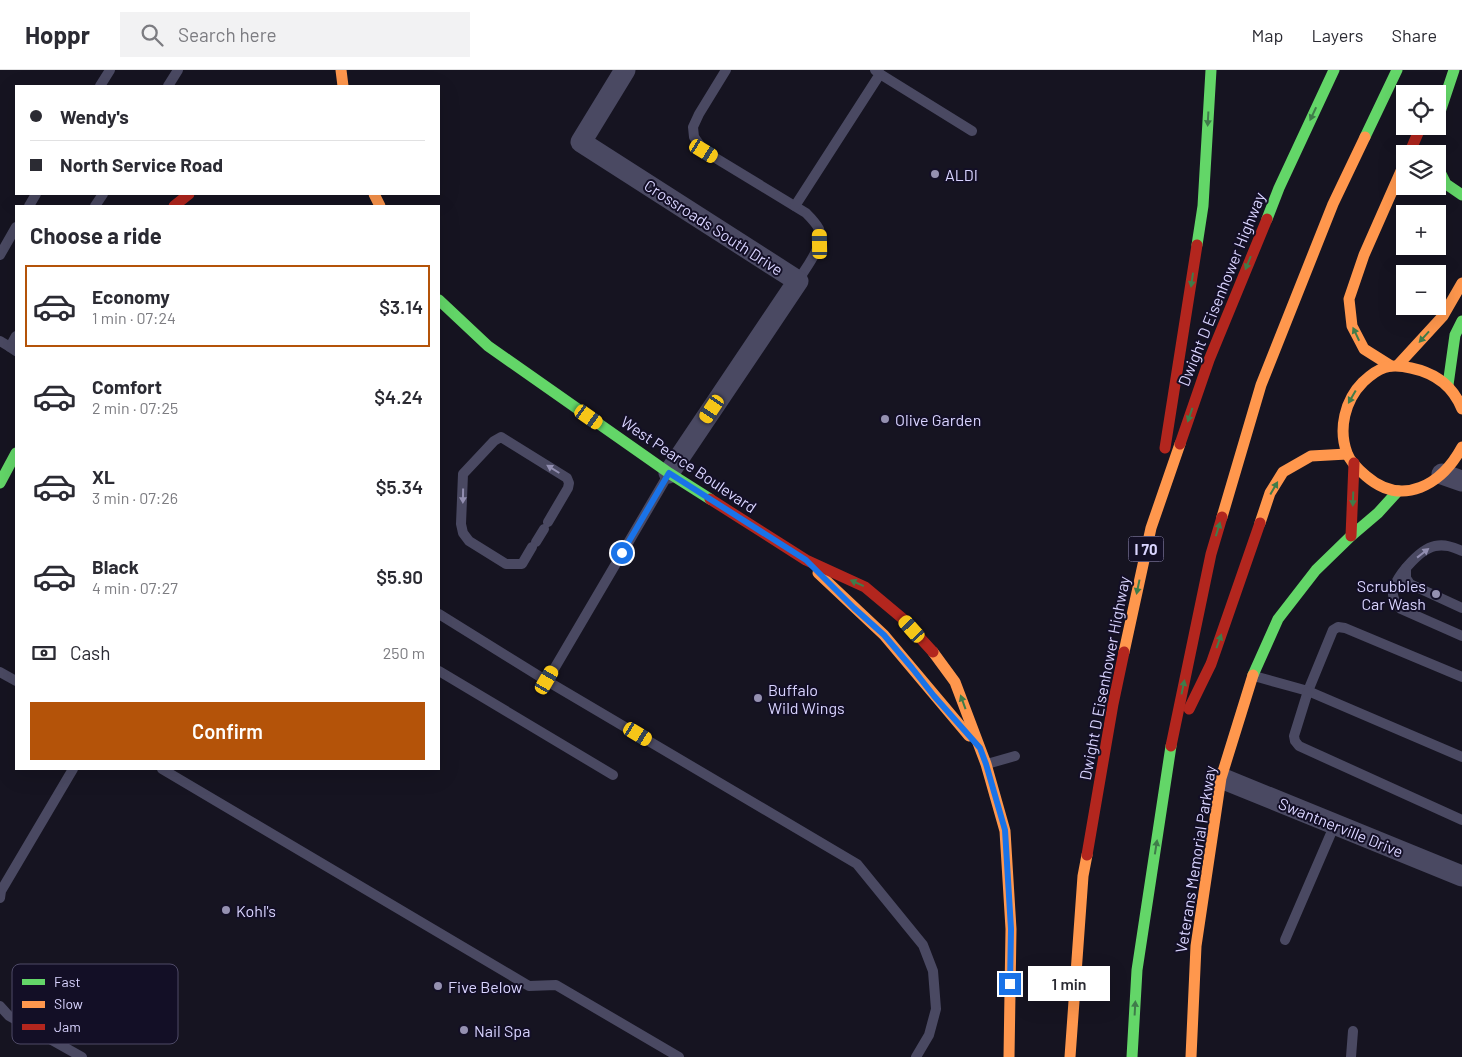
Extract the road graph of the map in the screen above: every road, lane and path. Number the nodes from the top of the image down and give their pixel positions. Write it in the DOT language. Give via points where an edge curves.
graph roads {
  1 [pos="110,70"];
  2 [pos="178,70"];
  3 [pos="341,70"];
  4 [pos="625,70"];
  5 [pos="726,70"];
  6 [pos="1211,70"];
  7 [pos="1334,70"];
  8 [pos="1397,70"];
  9 [pos="1452,70"];
  10 [pos="877,72"];
  11 [pos="101,85"];
  12 [pos="169,85"];
  13 [pos="343,85"];
  14 [pos="1444,85"];
  15 [pos="1446,91"];
  16 [pos="972,132"];
  17 [pos="1396,182"];
  18 [pos="1446,184"];
  19 [pos="188,195"];
  20 [pos="1462,195"];
  21 [pos="175,205"];
  22 [pos="794,206"];
  23 [pos="15,230"];
  24 [pos="0,255"];
  25 [pos="798,280"];
  26 [pos="1462,282"];
  27 [pos="440,301"];
  28 [pos="1462,321"];
  29 [pos="0,341"];
  30 [pos="13,349"];
  31 [pos="1395,366"];
  32 [pos="1448,385"];
  33 [pos="1462,409"];
  34 [pos="1462,446"];
  35 [pos="15,455"];
  36 [pos="1351,458"];
  37 [pos="669,473"];
  38 [pos="1442,474"];
  39 [pos="1462,481"];
  40 [pos="0,482"];
  41 [pos="1398,491"];
  42 [pos="1150,528"];
  43 [pos="1351,536"];
  44 [pos="534,544"];
  45 [pos="1462,551"];
  46 [pos="806,560"];
  47 [pos="1406,568"];
  48 [pos="1462,608"];
  49 [pos="440,615"];
  50 [pos="1462,636"];
  51 [pos="0,672"];
  52 [pos="440,672"];
  53 [pos="1253,675"];
  54 [pos="1462,677"];
  55 [pos="547,680"];
  56 [pos="15,681"];
  57 [pos="1308,691"];
  58 [pos="980,748"];
  59 [pos="1170,749"];
  60 [pos="1015,756"];
  61 [pos="1462,757"];
  62 [pos="986,764"];
  63 [pos="72,770"];
  64 [pos="164,770"];
  65 [pos="613,775"];
  66 [pos="1221,778"];
  67 [pos="1462,820"];
  68 [pos="1335,824"];
  69 [pos="1462,876"];
  70 [pos="0,898"];
  71 [pos="1285,940"];
  72 [pos="0,1006"];
  73 [pos="12,1018"];
  74 [pos="1353,1031"];
  75 [pos="59,1044"];
  76 [pos="82,1057"];
  77 [pos="679,1057"];
  78 [pos="916,1057"];
  79 [pos="1010,1057"];
  80 [pos="1070,1057"];
  81 [pos="1132,1057"];
  82 [pos="1191,1057"];
  83 [pos="1352,1057"];
  1 -- 11 [label="lane"];
  2 -- 12 [label="lane"];
  3 -- 13 [label="main road"];
  4 -- 25 [label="street, Crossroads South Drive" via="581,142"];
  5 -- 22 [label="lane" via="699,114 693,127 694,137 704,151"];
  6 -- 42 [label="main road, one-way" via="1203,206"];
  7 -- 42 [label="main road, Dwight D Eisenhower Highway / I 70, one-way" via="1279,188 1213,351"];
  59 -- 8 [label="main road, one-way" via="1211,554 1262,385 1333,204"];
  9 -- 14 [label="main road"];
  9 -- 15 [label="main road"];
  10 -- 16 [label="lane"];
  10 -- 22 [label="lane"];
  31 -- 17 [label="main road, one-way" via="1364,349 1352,326 1350,299 1361,262"];
  18 -- 20 [label="main road"];
  19 -- 21 [label="main road"];
  22 -- 25 [label="lane" via="806,213 820,234 820,244"];
  23 -- 24 [label="lane"];
  25 -- 37 [label="street, Crossroads South Drive"];
  26 -- 31 [label="main road, one-way" via="1443,316"];
  27 -- 37 [label="main road, West Pearce Boulevard" via="488,346"];
  28 -- 32 [label="main road" via="1455,335"];
  29 -- 30 [label="lane"];
  31 -- 32 [label="main road" via="1416,368"];
  31 -- 36 [label="main road, one-way" via="1388,366 1359,385 1348,401 1344,420"];
  32 -- 33 [label="main road"];
  34 -- 38 [label="main road"];
  35 -- 40 [label="main road"];
  36 -- 41 [label="main road" via="1376,484"];
  36 -- 43 [label="main road, one-way"];
  59 -- 36 [label="main road, one-way" via="1211,664 1270,493 1284,472 1311,456"];
  37 -- 46 [label="main road, West Pearce Boulevard"];
  37 -- 55 [label="lane"];
  38 -- 39 [label="street"];
  38 -- 41 [label="main road" via="1415,489"];
  41 -- 43 [label="main road, Veterans Memorial Parkway"];
  42 -- 80 [label="main road, Dwight D Eisenhower Highway / I 70, one-way" via="1113,704 1083,876"];
  43 -- 53 [label="main road, Veterans Memorial Parkway" via="1316,570 1278,619"];
  44 -- 44 [label="lane, one-way" via="569,483 567,478 501,436 463,474 463,533 469,541 506,564 522,564"];
  47 -- 45 [label="lane, one-way" via="1433,546 1442,545"];
  46 -- 58 [label="main road, West Pearce Boulevard" via="884,635"];
  58 -- 46 [label="main road, West Pearce Boulevard, one-way" via="955,682 902,618 865,587"];
  47 -- 48 [label="lane" via="1410,584"];
  47 -- 50 [label="lane" via="1395,586 1395,602 1412,615"];
  49 -- 55 [label="lane"];
  51 -- 56 [label="lane"];
  52 -- 65 [label="lane"];
  53 -- 57 [label="lane"];
  53 -- 66 [label="main road, Veterans Memorial Parkway"];
  54 -- 57 [label="lane" via="1345,628 1338,628 1334,630"];
  55 -- 78 [label="lane" via="857,864 923,945 933,971 936,1009 929,1035"];
  57 -- 61 [label="lane"];
  57 -- 67 [label="lane" via="1294,736 1299,746"];
  58 -- 62 [label="main road, West Pearce Boulevard"];
  81 -- 59 [label="main road, one-way" via="1137,970"];
  60 -- 62 [label="lane"];
  62 -- 79 [label="main road, West Pearce Boulevard" via="1005,830 1011,929"];
  63 -- 70 [label="lane" via="1,891"];
  64 -- 77 [label="lane" via="529,986 556,985"];
  66 -- 68 [label="street, Swantnerville Drive"];
  66 -- 82 [label="main road, Veterans Memorial Parkway" via="1196,946"];
  68 -- 69 [label="street, Swantnerville Drive"];
  68 -- 71 [label="lane"];
  72 -- 73 [label="lane"];
  74 -- 83 [label="lane"];
  75 -- 76 [label="lane"];
}
